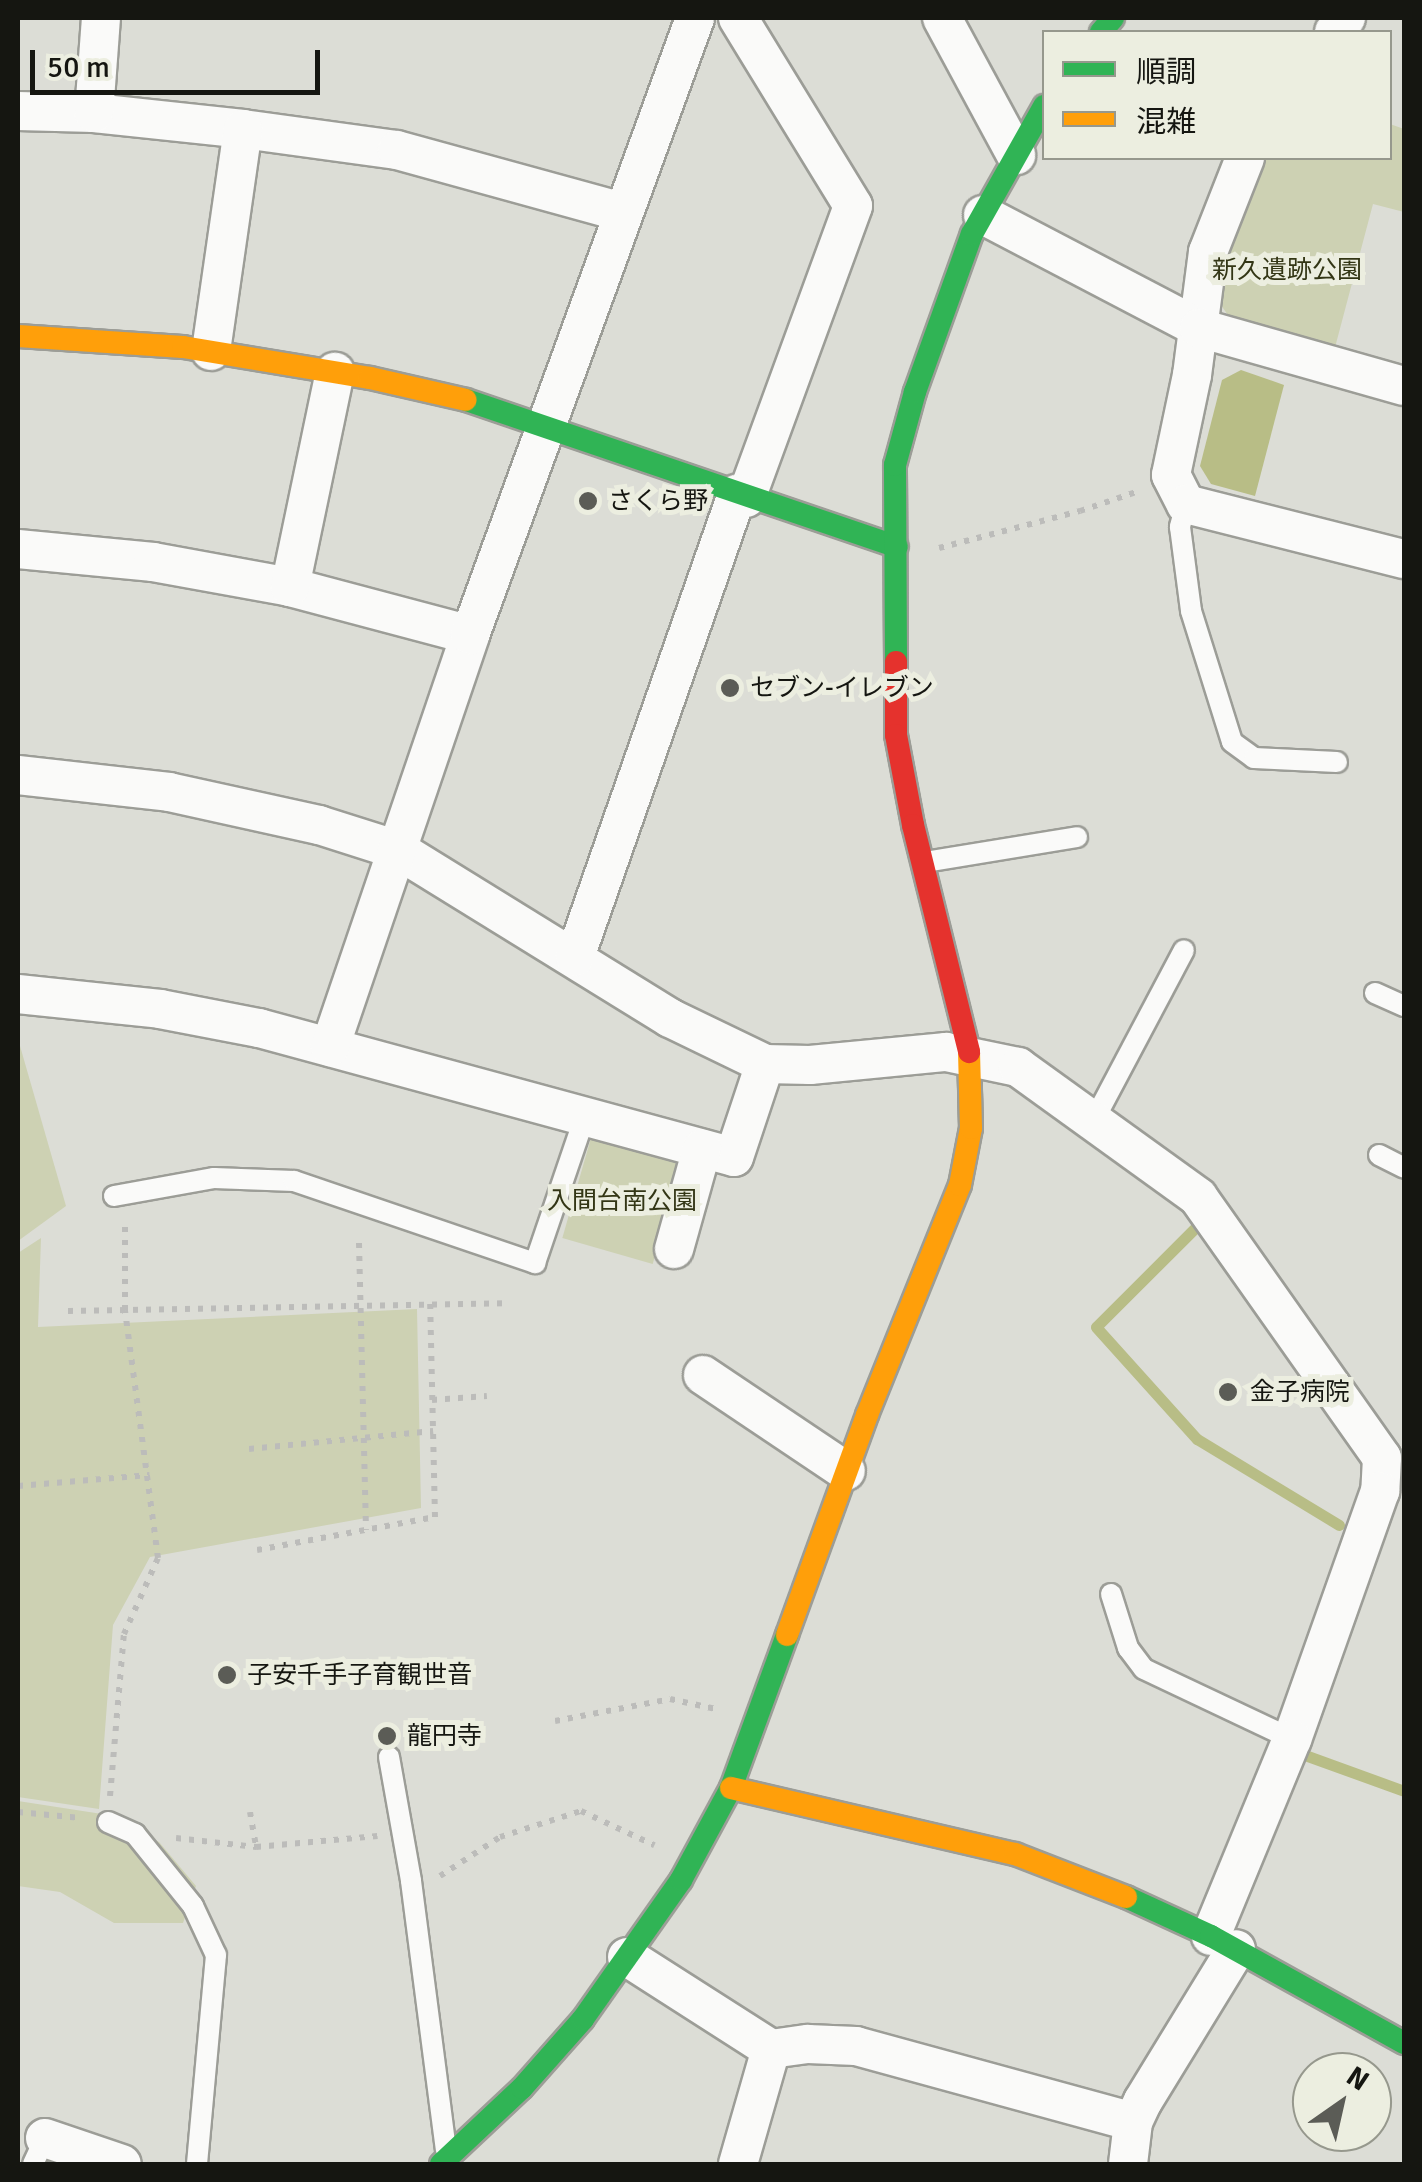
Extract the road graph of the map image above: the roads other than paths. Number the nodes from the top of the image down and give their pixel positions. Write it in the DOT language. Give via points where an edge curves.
graph roads {
  1 [pos="101,18"];
  2 [pos="695,18"];
  3 [pos="738,18"];
  4 [pos="942,18"];
  5 [pos="1042,110"];
  6 [pos="18,111"];
  7 [pos="94,114"];
  8 [pos="243,129"];
  9 [pos="1016,156"];
  10 [pos="1244,160"];
  11 [pos="622,212"];
  12 [pos="983,215"];
  13 [pos="1200,328"];
  14 [pos="18,336"];
  15 [pos="211,352"];
  16 [pos="335,372"];
  17 [pos="1404,386"];
  18 [pos="545,426"];
  19 [pos="1178,489"];
  20 [pos="741,496"];
  21 [pos="18,549"];
  22 [pos="897,554"];
  23 [pos="1404,559"];
  24 [pos="290,588"];
  25 [pos="470,635"];
  26 [pos="1337,762"];
  27 [pos="18,775"];
  28 [pos="1077,837"];
  29 [pos="398,850"];
  30 [pos="925,862"];
  31 [pos="1184,950"];
  32 [pos="575,958"];
  33 [pos="1375,992"];
  34 [pos="18,994"];
  35 [pos="1404,1006"];
  36 [pos="330,1047"];
  37 [pos="970,1058"];
  38 [pos="765,1064"];
  39 [pos="586,1116"];
  40 [pos="1094,1120"];
  41 [pos="702,1149"];
  42 [pos="1379,1154"];
  43 [pos="1404,1168"];
  44 [pos="119,1195"];
  45 [pos="674,1249"];
  46 [pos="703,1375"];
  47 [pos="846,1471"];
  48 [pos="1392,1489"];
  49 [pos="1112,1594"];
  50 [pos="1292,1739"];
  51 [pos="389,1757"];
  52 [pos="731,1788"];
  53 [pos="108,1822"];
  54 [pos="1224,1942"];
  55 [pos="626,1957"];
  56 [pos="1404,2043"];
  57 [pos="771,2049"];
  58 [pos="1133,2122"];
  59 [pos="39,2151"];
  60 [pos="444,2161"];
  61 [pos="122,2164"];
  62 [pos="197,2164"];
  63 [pos="738,2164"];
  64 [pos="1128,2164"];
  1 -- 7 [label="street"];
  2 -- 11 [label="street"];
  3 -- 20 [label="street" via="853,206"];
  4 -- 9 [label="street"];
  5 -- 9 [label="street"];
  6 -- 7 [label="street"];
  7 -- 8 [label="street"];
  8 -- 11 [label="street" via="397,150"];
  8 -- 15 [label="street"];
  9 -- 12 [label="street"];
  10 -- 13 [label="street" via="1208,252"];
  11 -- 18 [label="street"];
  12 -- 13 [label="street"];
  12 -- 22 [label="street" via="915,392 895,466"];
  13 -- 17 [label="street"];
  13 -- 19 [label="street"];
  14 -- 15 [label="street"];
  15 -- 16 [label="street"];
  16 -- 18 [label="street" via="485,404"];
  16 -- 24 [label="street"];
  18 -- 20 [label="street"];
  18 -- 25 [label="street"];
  19 -- 23 [label="street"];
  19 -- 26 [label="lane" via="1191,611 1232,742 1254,758"];
  20 -- 22 [label="street"];
  20 -- 32 [label="street"];
  21 -- 24 [label="street" via="153,562"];
  22 -- 30 [label="street" via="896,735"];
  24 -- 25 [label="street"];
  25 -- 29 [label="street"];
  27 -- 29 [label="street" via="168,792 319,824"];
  28 -- 30 [label="lane"];
  29 -- 32 [label="street"];
  29 -- 36 [label="street"];
  30 -- 37 [label="street"];
  31 -- 40 [label="lane"];
  32 -- 38 [label="street" via="670,1018"];
  33 -- 35 [label="lane"];
  34 -- 36 [label="street" via="160,1009"];
  36 -- 39 [label="street"];
  37 -- 38 [label="street" via="946,1052"];
  37 -- 40 [label="street" via="1018,1067"];
  37 -- 47 [label="street" via="971,1128 960,1186"];
  38 -- 41 [label="street" via="734,1157"];
  39 -- 41 [label="street"];
  39 -- 44 [label="lane" via="535,1263 294,1181 214,1178"];
  40 -- 48 [label="street" via="1198,1197 1382,1458"];
  41 -- 45 [label="street"];
  42 -- 43 [label="lane"];
  46 -- 47 [label="street"];
  47 -- 52 [label="street"];
  48 -- 50 [label="street"];
  49 -- 50 [label="lane" via="1128,1648 1144,1669"];
  50 -- 54 [label="street"];
  51 -- 60 [label="lane" via="411,1881"];
  52 -- 54 [label="street" via="1015,1854"];
  52 -- 55 [label="street" via="688,1867"];
  53 -- 62 [label="lane" via="147,1848 194,1906 216,1955"];
  54 -- 56 [label="street"];
  54 -- 58 [label="street"];
  55 -- 57 [label="street"];
  55 -- 60 [label="street" via="558,2049"];
  57 -- 58 [label="street" via="856,2046"];
  57 -- 63 [label="street"];
  58 -- 64 [label="street"];
  59 -- 61 [label="street"];
}
